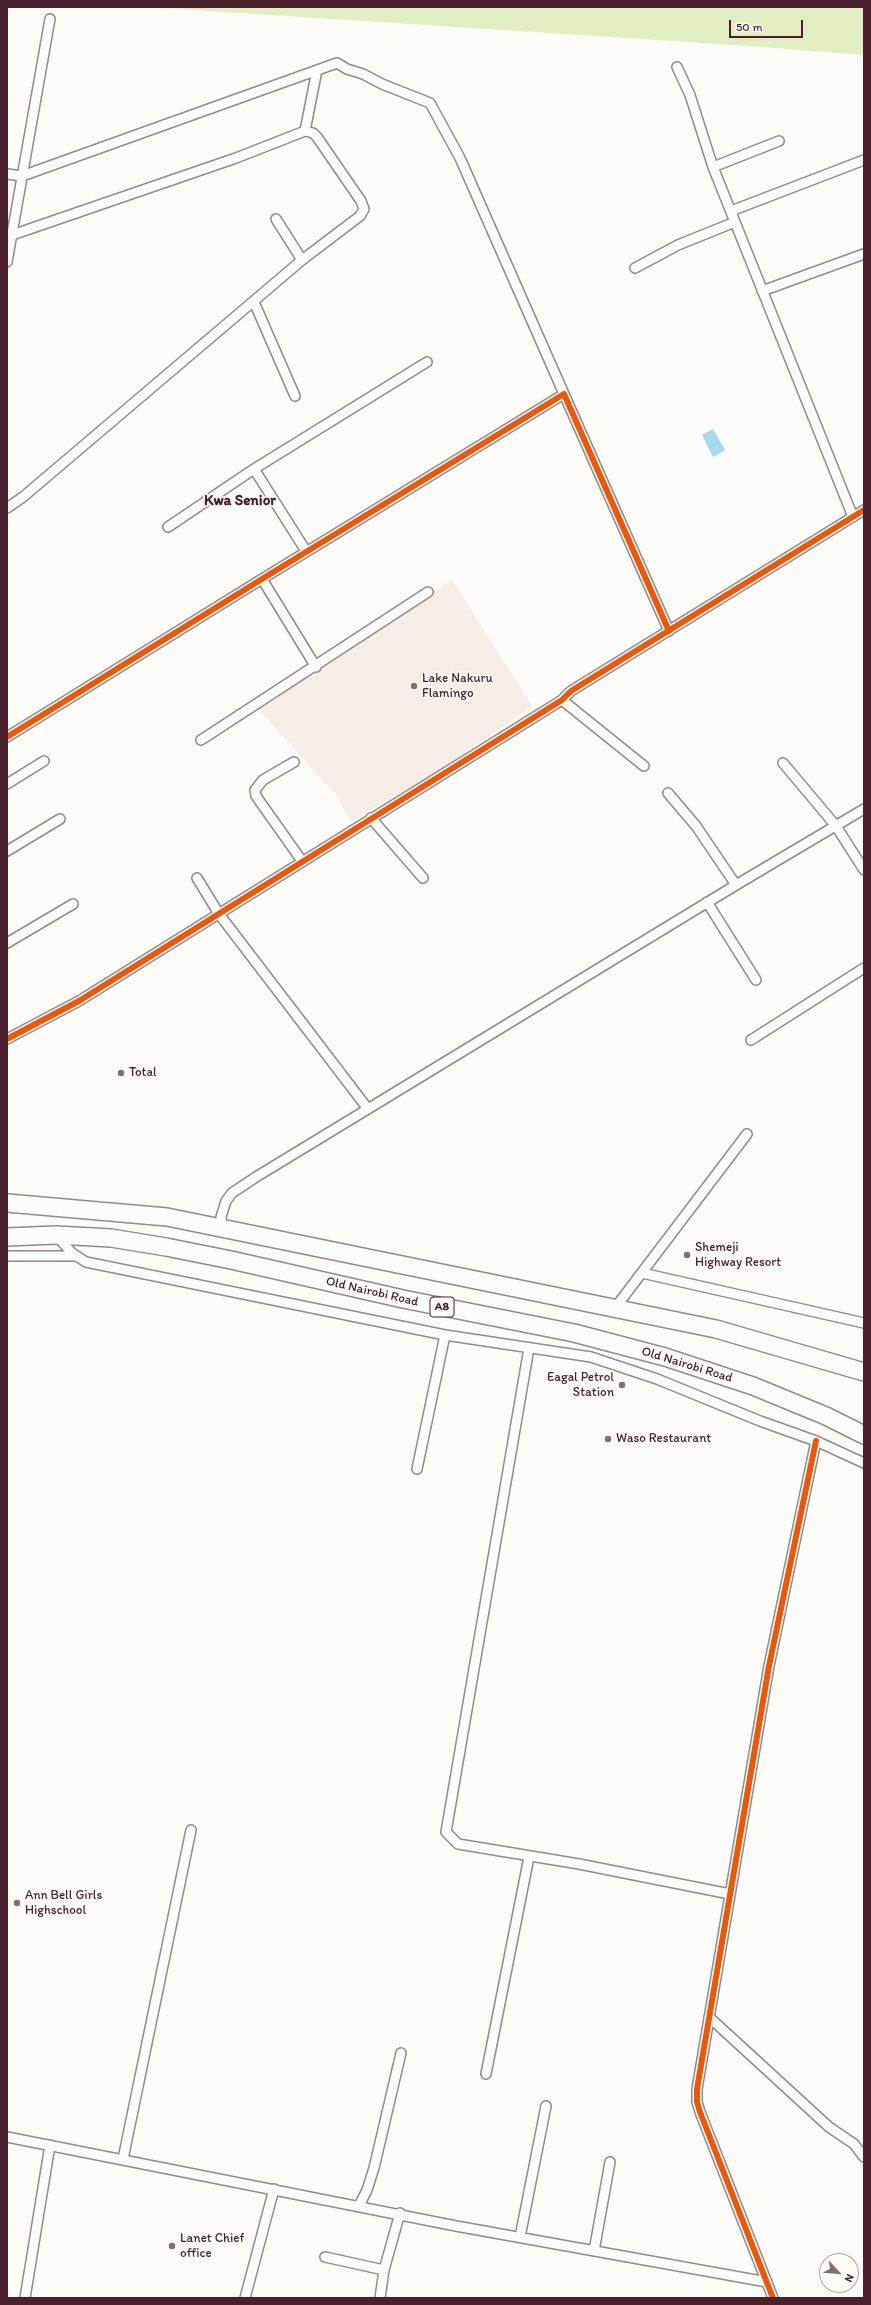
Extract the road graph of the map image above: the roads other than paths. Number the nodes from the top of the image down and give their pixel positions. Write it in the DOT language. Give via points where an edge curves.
graph roads {
  1 [pos="50,19"];
  2 [pos="677,66"];
  3 [pos="317,70"];
  4 [pos="305,131"];
  5 [pos="780,141"];
  6 [pos="864,160"];
  7 [pos="713,167"];
  8 [pos="7,174"];
  9 [pos="22,176"];
  10 [pos="731,211"];
  11 [pos="276,219"];
  12 [pos="735,222"];
  13 [pos="12,235"];
  14 [pos="864,254"];
  15 [pos="302,260"];
  16 [pos="7,262"];
  17 [pos="635,268"];
  18 [pos="762,291"];
  19 [pos="254,302"];
  20 [pos="427,362"];
  21 [pos="564,394"];
  22 [pos="295,396"];
  23 [pos="254,470"];
  24 [pos="7,508"];
  25 [pos="864,510"];
  26 [pos="853,517"];
  27 [pos="168,528"];
  28 [pos="306,551"];
  29 [pos="262,579"];
  30 [pos="428,592"];
  31 [pos="669,630"];
  32 [pos="316,667"];
  33 [pos="562,700"];
  34 [pos="7,737"];
  35 [pos="201,740"];
  36 [pos="44,761"];
  37 [pos="294,762"];
  38 [pos="783,763"];
  39 [pos="644,766"];
  40 [pos="7,784"];
  41 [pos="668,793"];
  42 [pos="864,809"];
  43 [pos="371,818"];
  44 [pos="60,820"];
  45 [pos="836,826"];
  46 [pos="7,851"];
  47 [pos="302,861"];
  48 [pos="864,870"];
  49 [pos="196,878"];
  50 [pos="423,878"];
  51 [pos="736,885"];
  52 [pos="707,902"];
  53 [pos="73,904"];
  54 [pos="219,914"];
  55 [pos="7,943"];
  56 [pos="864,968"];
  57 [pos="756,980"];
  58 [pos="7,1040"];
  59 [pos="751,1040"];
  60 [pos="368,1109"];
  61 [pos="747,1134"];
  62 [pos="7,1203"];
  63 [pos="222,1228"];
  64 [pos="56,1236"];
  65 [pos="7,1237"];
  66 [pos="7,1256"];
  67 [pos="76,1256"];
  68 [pos="642,1273"];
  69 [pos="614,1308"];
  70 [pos="864,1323"];
  71 [pos="444,1335"];
  72 [pos="529,1348"];
  73 [pos="864,1372"];
  74 [pos="864,1436"];
  75 [pos="816,1441"];
  76 [pos="864,1463"];
  77 [pos="417,1469"];
  78 [pos="191,1830"];
  79 [pos="529,1857"];
  80 [pos="730,1894"];
  81 [pos="709,2017"];
  82 [pos="401,2053"];
  83 [pos="486,2074"];
  84 [pos="546,2106"];
  85 [pos="7,2137"];
  86 [pos="50,2145"];
  87 [pos="864,2157"];
  88 [pos="123,2159"];
  89 [pos="610,2162"];
  90 [pos="274,2189"];
  91 [pos="359,2206"];
  92 [pos="400,2213"];
  93 [pos="520,2237"];
  94 [pos="594,2251"];
  95 [pos="325,2257"];
  96 [pos="384,2270"];
  97 [pos="767,2282"];
  98 [pos="25,2298"];
  99 [pos="245,2298"];
  100 [pos="380,2298"];
  101 [pos="773,2298"];
  1 -- 9 [label="street"];
  2 -- 7 [label="street" via="690,95"];
  3 -- 4 [label="street"];
  3 -- 9 [label="street"];
  3 -- 21 [label="street" via="338,63 430,103 460,158"];
  4 -- 13 [label="street" via="236,158"];
  4 -- 15 [label="street" via="317,137 364,209 360,216"];
  5 -- 7 [label="street"];
  6 -- 10 [label="street"];
  7 -- 10 [label="street"];
  8 -- 9 [label="street"];
  9 -- 13 [label="street"];
  10 -- 12 [label="street"];
  11 -- 15 [label="street"];
  12 -- 17 [label="street" via="678,245"];
  12 -- 18 [label="street"];
  13 -- 16 [label="street"];
  14 -- 18 [label="street"];
  15 -- 19 [label="street"];
  18 -- 26 [label="street"];
  19 -- 22 [label="street"];
  19 -- 24 [label="street"];
  20 -- 23 [label="street"];
  21 -- 28 [label="street"];
  21 -- 31 [label="street"];
  23 -- 27 [label="street"];
  23 -- 28 [label="street"];
  25 -- 26 [label="street"];
  26 -- 31 [label="street"];
  28 -- 29 [label="street"];
  29 -- 32 [label="street"];
  29 -- 34 [label="street"];
  30 -- 32 [label="street"];
  31 -- 33 [label="street" via="571,691"];
  32 -- 35 [label="street"];
  33 -- 39 [label="street"];
  33 -- 43 [label="street"];
  36 -- 40 [label="street"];
  37 -- 47 [label="street" via="263,780 255,790 256,796"];
  38 -- 45 [label="street"];
  41 -- 51 [label="street" via="696,826"];
  42 -- 45 [label="street"];
  43 -- 47 [label="street"];
  43 -- 50 [label="street"];
  44 -- 46 [label="street"];
  45 -- 48 [label="street"];
  45 -- 51 [label="street"];
  47 -- 54 [label="street"];
  49 -- 54 [label="street"];
  51 -- 52 [label="street"];
  52 -- 57 [label="street"];
  52 -- 60 [label="street"];
  53 -- 55 [label="street"];
  54 -- 58 [label="street" via="79,1001"];
  54 -- 60 [label="street"];
  56 -- 59 [label="street"];
  60 -- 63 [label="street" via="232,1193 226,1201 221,1217"];
  61 -- 68 [label="street"];
  62 -- 63 [label="highway" via="167,1217"];
  63 -- 69 [label="highway"];
  64 -- 65 [label="highway, Old Nairobi Road / A8"];
  64 -- 67 [label="street"];
  64 -- 74 [label="highway, Old Nairobi Road / A8" via="111,1238 166,1247 403,1299 574,1333 665,1357 754,1386 826,1416"];
  66 -- 67 [label="street"];
  67 -- 71 [label="street" via="86,1262"];
  68 -- 69 [label="street"];
  68 -- 70 [label="street"];
  69 -- 73 [label="highway" via="716,1329"];
  71 -- 72 [label="street"];
  71 -- 77 [label="street"];
  72 -- 75 [label="street" via="591,1357 640,1373"];
  72 -- 79 [label="street" via="446,1832 458,1844"];
  75 -- 76 [label="street"];
  75 -- 80 [label="street" via="769,1666"];
  78 -- 88 [label="street"];
  79 -- 80 [label="street" via="579,1864"];
  79 -- 83 [label="street"];
  80 -- 81 [label="street"];
  81 -- 87 [label="street" via="829,2127 854,2144"];
  81 -- 97 [label="street" via="697,2102"];
  82 -- 91 [label="street" via="374,2168"];
  84 -- 93 [label="street"];
  85 -- 86 [label="street"];
  86 -- 88 [label="street"];
  86 -- 98 [label="street"];
  88 -- 90 [label="street"];
  89 -- 94 [label="street"];
  90 -- 91 [label="street"];
  90 -- 99 [label="street"];
  91 -- 92 [label="street"];
  92 -- 93 [label="street"];
  92 -- 96 [label="street"];
  93 -- 94 [label="street"];
  94 -- 97 [label="street"];
  95 -- 96 [label="street"];
  96 -- 100 [label="street"];
  97 -- 101 [label="street"];
}
